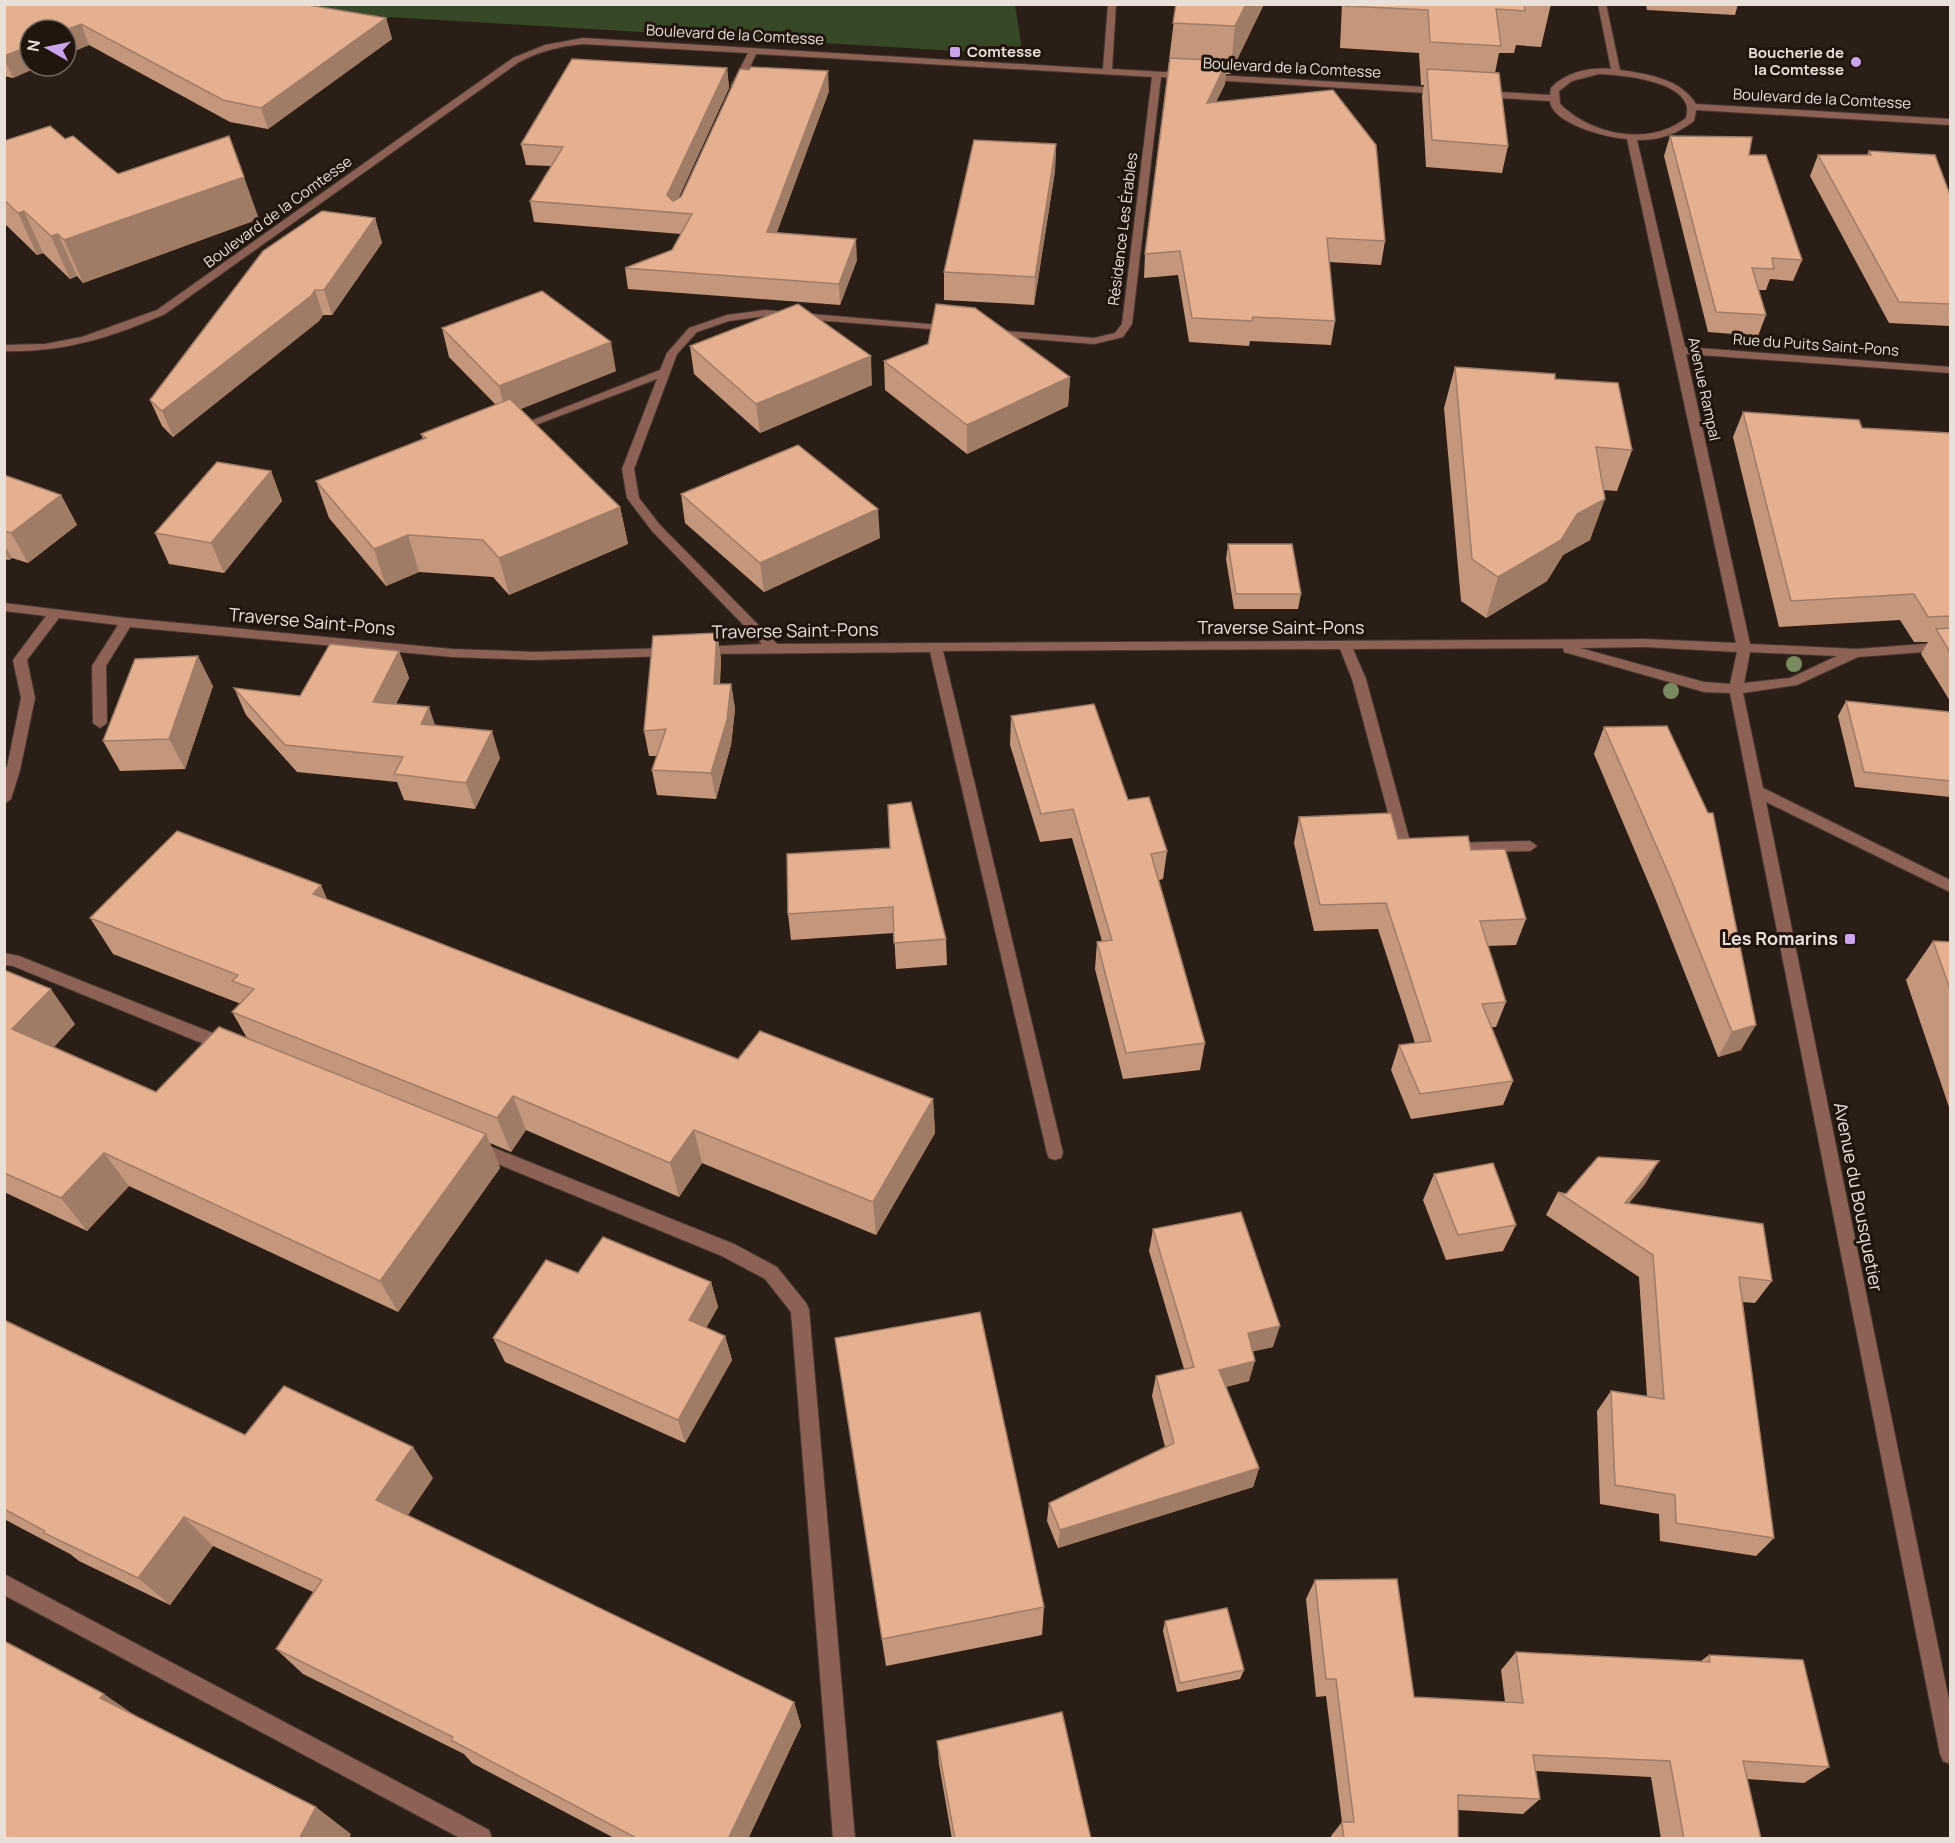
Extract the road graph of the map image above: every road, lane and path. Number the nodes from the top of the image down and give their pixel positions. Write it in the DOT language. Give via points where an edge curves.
graph roads {
  1 [pos="1112,4"];
  2 [pos="1602,4"];
  3 [pos="753,51"];
  4 [pos="1107,72"];
  5 [pos="1616,72"];
  6 [pos="1157,75"];
  7 [pos="734,92"];
  8 [pos="1455,92"];
  9 [pos="1467,93"];
  10 [pos="1553,98"];
  11 [pos="1692,107"];
  12 [pos="1950,122"];
  13 [pos="1631,136"];
  14 [pos="4,348"];
  15 [pos="1680,350"];
  16 [pos="1950,370"];
  17 [pos="665,372"];
  18 [pos="505,429"];
  19 [pos="4,607"];
  20 [pos="56,613"];
  21 [pos="126,622"];
  22 [pos="1345,645"];
  23 [pos="1553,645"];
  24 [pos="1950,646"];
  25 [pos="935,647"];
  26 [pos="774,648"];
  27 [pos="1744,648"];
  28 [pos="1857,653"];
  29 [pos="1736,689"];
  30 [pos="100,723"];
  31 [pos="9,772"];
  32 [pos="1758,792"];
  33 [pos="4,799"];
  34 [pos="1530,846"];
  35 [pos="1950,886"];
  36 [pos="4,958"];
  37 [pos="245,1053"];
  38 [pos="464,1143"];
  39 [pos="1055,1153"];
  40 [pos="4,1584"];
  41 [pos="1950,1754"];
  42 [pos="481,1839"];
  43 [pos="844,1839"];
  1 -- 4 [label="street"];
  2 -- 5 [label="street"];
  3 -- 4 [label="street, Boulevard de la Comtesse"];
  3 -- 7 [label="street"];
  3 -- 14 [label="street, Boulevard de la Comtesse" via="583,41 536,49 161,312 118,332 77,343"];
  4 -- 6 [label="street, Boulevard de la Comtesse"];
  5 -- 10 [label="street" via="1570,77 1554,90"];
  5 -- 11 [label="street" via="1666,83 1683,94"];
  6 -- 8 [label="street, Boulevard de la Comtesse"];
  6 -- 17 [label="street, Résidence Les Érables" via="1127,324 1119,335 1094,341 765,313 728,318 693,330 672,353"];
  9 -- 10 [label="street"];
  10 -- 13 [label="street" via="1560,111 1577,123"];
  11 -- 12 [label="street, Boulevard de la Comtesse"];
  11 -- 13 [label="street" via="1691,119 1679,129"];
  13 -- 15 [label="street, Avenue Rampal"];
  15 -- 16 [label="street, Rue du Puits Saint-Pons"];
  15 -- 27 [label="street, Avenue Rampal"];
  17 -- 18 [label="street" via="516,429"];
  17 -- 26 [label="street, Résidence Les Érables" via="628,469 633,498 656,528"];
  19 -- 20 [label="street, Traverse Saint-Pons"];
  20 -- 21 [label="street, Traverse Saint-Pons"];
  20 -- 31 [label="street" via="20,660 28,698"];
  21 -- 26 [label="street, Traverse Saint-Pons" via="452,653 534,656"];
  21 -- 30 [label="street" via="99,666"];
  22 -- 23 [label="street, Traverse Saint-Pons"];
  22 -- 25 [label="street, Traverse Saint-Pons"];
  22 -- 34 [label="street" via="1359,679 1405,850"];
  23 -- 27 [label="street, Traverse Saint-Pons" via="1645,643"];
  23 -- 29 [label="street, Traverse Saint-Pons" via="1704,687"];
  24 -- 28 [label="street, Traverse Saint-Pons"];
  25 -- 26 [label="street, Traverse Saint-Pons"];
  25 -- 39 [label="street"];
  27 -- 28 [label="street, Traverse Saint-Pons"];
  27 -- 29 [label="street, Avenue du Bousquetier"];
  28 -- 29 [label="street, Traverse Saint-Pons" via="1792,682"];
  29 -- 32 [label="street, Avenue du Bousquetier"];
  31 -- 33 [label="street"];
  32 -- 35 [label="street"];
  32 -- 41 [label="street, Avenue du Bousquetier"];
  36 -- 37 [label="street"];
  38 -- 43 [label="street" via="728,1250 771,1273 800,1308"];
  40 -- 42 [label="street"];
}
